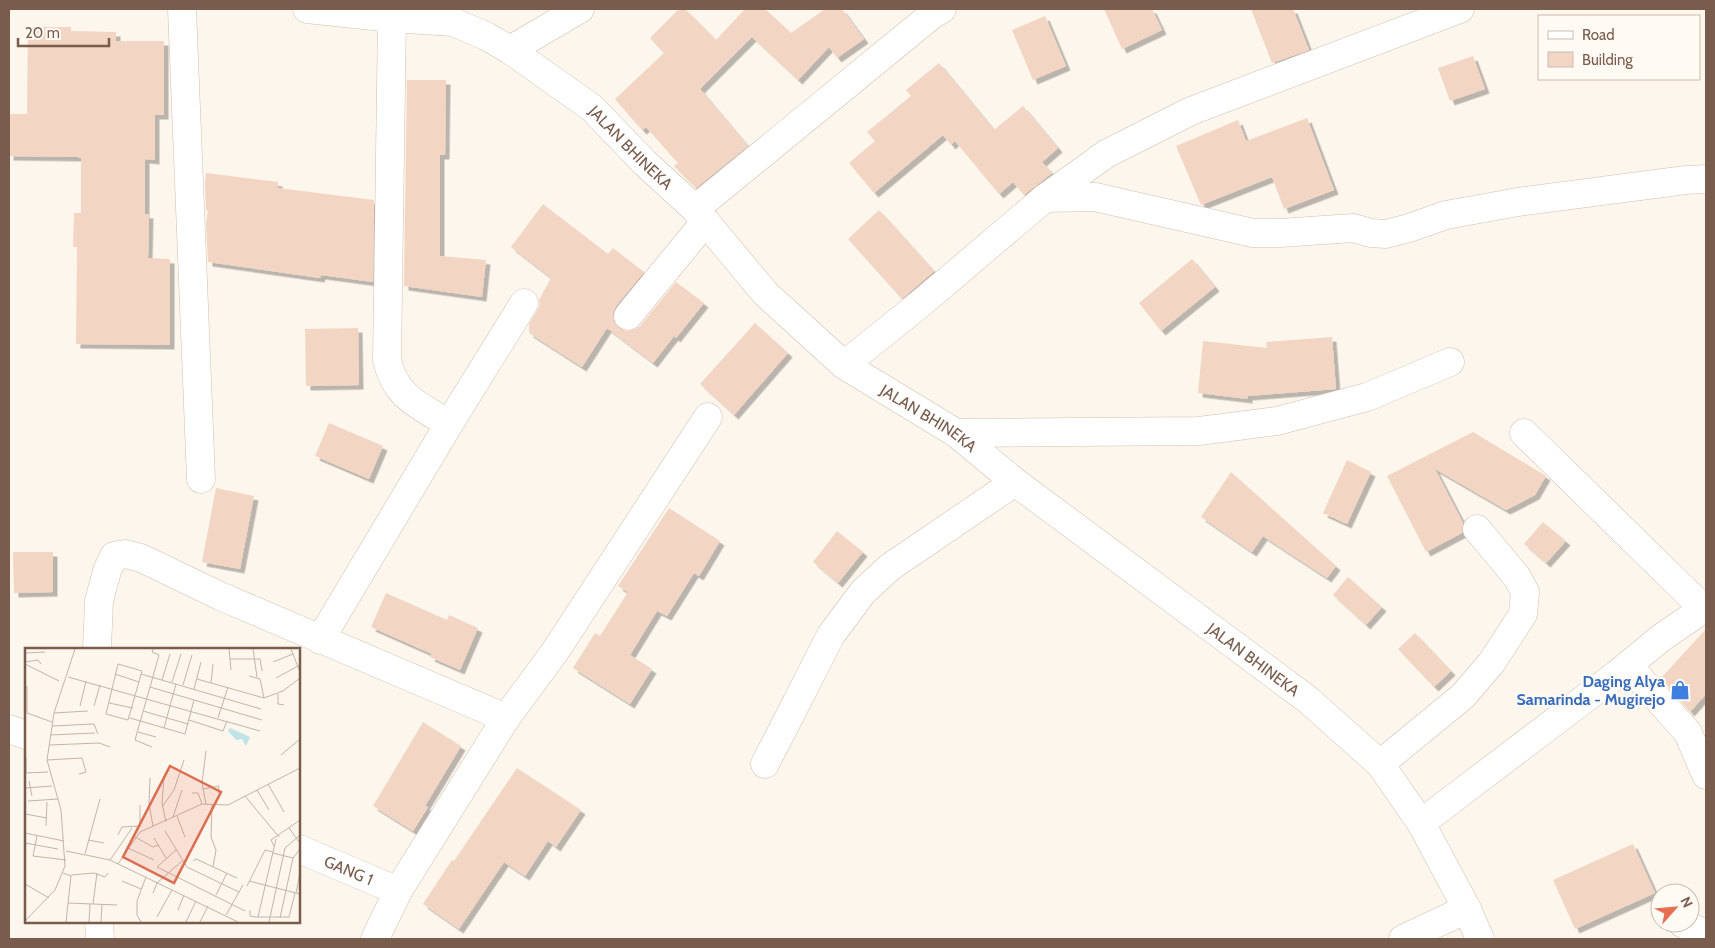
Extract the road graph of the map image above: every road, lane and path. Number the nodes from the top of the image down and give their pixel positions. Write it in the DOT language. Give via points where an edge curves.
graph roads {
  1 [pos="182,9"];
  2 [pos="307,9"];
  3 [pos="580,9"];
  4 [pos="942,9"];
  5 [pos="1460,9"];
  6 [pos="392,18"];
  7 [pos="510,50"];
  8 [pos="1706,179"];
  9 [pos="1045,198"];
  10 [pos="700,216"];
  11 [pos="524,304"];
  12 [pos="628,316"];
  13 [pos="1450,362"];
  14 [pos="844,365"];
  15 [pos="708,417"];
  16 [pos="449,424"];
  17 [pos="1524,432"];
  18 [pos="956,433"];
  19 [pos="201,479"];
  20 [pos="1015,482"];
  21 [pos="1477,529"];
  22 [pos="1705,607"];
  23 [pos="320,640"];
  24 [pos="98,648"];
  25 [pos="1628,665"];
  26 [pos="506,718"];
  27 [pos="9,729"];
  28 [pos="25,736"];
  29 [pos="765,764"];
  30 [pos="1380,764"];
  31 [pos="1706,775"];
  32 [pos="1421,823"];
  33 [pos="300,849"];
  34 [pos="398,891"];
  35 [pos="1467,909"];
  36 [pos="99,923"];
  37 [pos="100,939"];
  38 [pos="375,939"];
  39 [pos="1403,939"];
  40 [pos="1480,939"];
  1 -- 19 [label="street"];
  2 -- 6 [label="street, JALAN BHINEKA"];
  3 -- 7 [label="street"];
  4 -- 10 [label="street"];
  5 -- 9 [label="street" via="1191,111 1106,154"];
  6 -- 7 [label="street, JALAN BHINEKA" via="453,22"];
  6 -- 16 [label="street" via="387,360 395,384 403,394"];
  7 -- 10 [label="street, JALAN BHINEKA" via="592,108"];
  8 -- 9 [label="street" via="1528,201 1446,215 1386,234 1353,228 1252,233 1095,197"];
  9 -- 14 [label="street"];
  10 -- 12 [label="street"];
  10 -- 14 [label="street, JALAN BHINEKA" via="765,293"];
  11 -- 16 [label="street"];
  13 -- 18 [label="street" via="1368,397 1277,421 1198,431"];
  14 -- 18 [label="street, JALAN BHINEKA"];
  15 -- 26 [label="street" via="554,653"];
  16 -- 23 [label="street"];
  17 -- 22 [label="street"];
  18 -- 20 [label="street, JALAN BHINEKA"];
  20 -- 29 [label="street" via="890,567 863,592 831,635"];
  20 -- 30 [label="street, JALAN BHINEKA" via="1306,698"];
  21 -- 30 [label="street" via="1518,577 1525,592 1523,614 1492,662 1463,696"];
  22 -- 25 [label="street"];
  23 -- 24 [label="street" via="126,554 114,556 107,571 99,601"];
  23 -- 26 [label="street"];
  25 -- 31 [label="street" via="1688,733"];
  25 -- 32 [label="street"];
  26 -- 34 [label="street"];
  27 -- 28 [label="street"];
  30 -- 32 [label="street, JALAN BHINEKA"];
  32 -- 35 [label="street, JALAN BHINEKA"];
  33 -- 34 [label="street, GANG 1"];
  34 -- 38 [label="street"];
  35 -- 39 [label="street"];
  35 -- 40 [label="street, JALAN BHINEKA"];
  36 -- 37 [label="street"];
}
